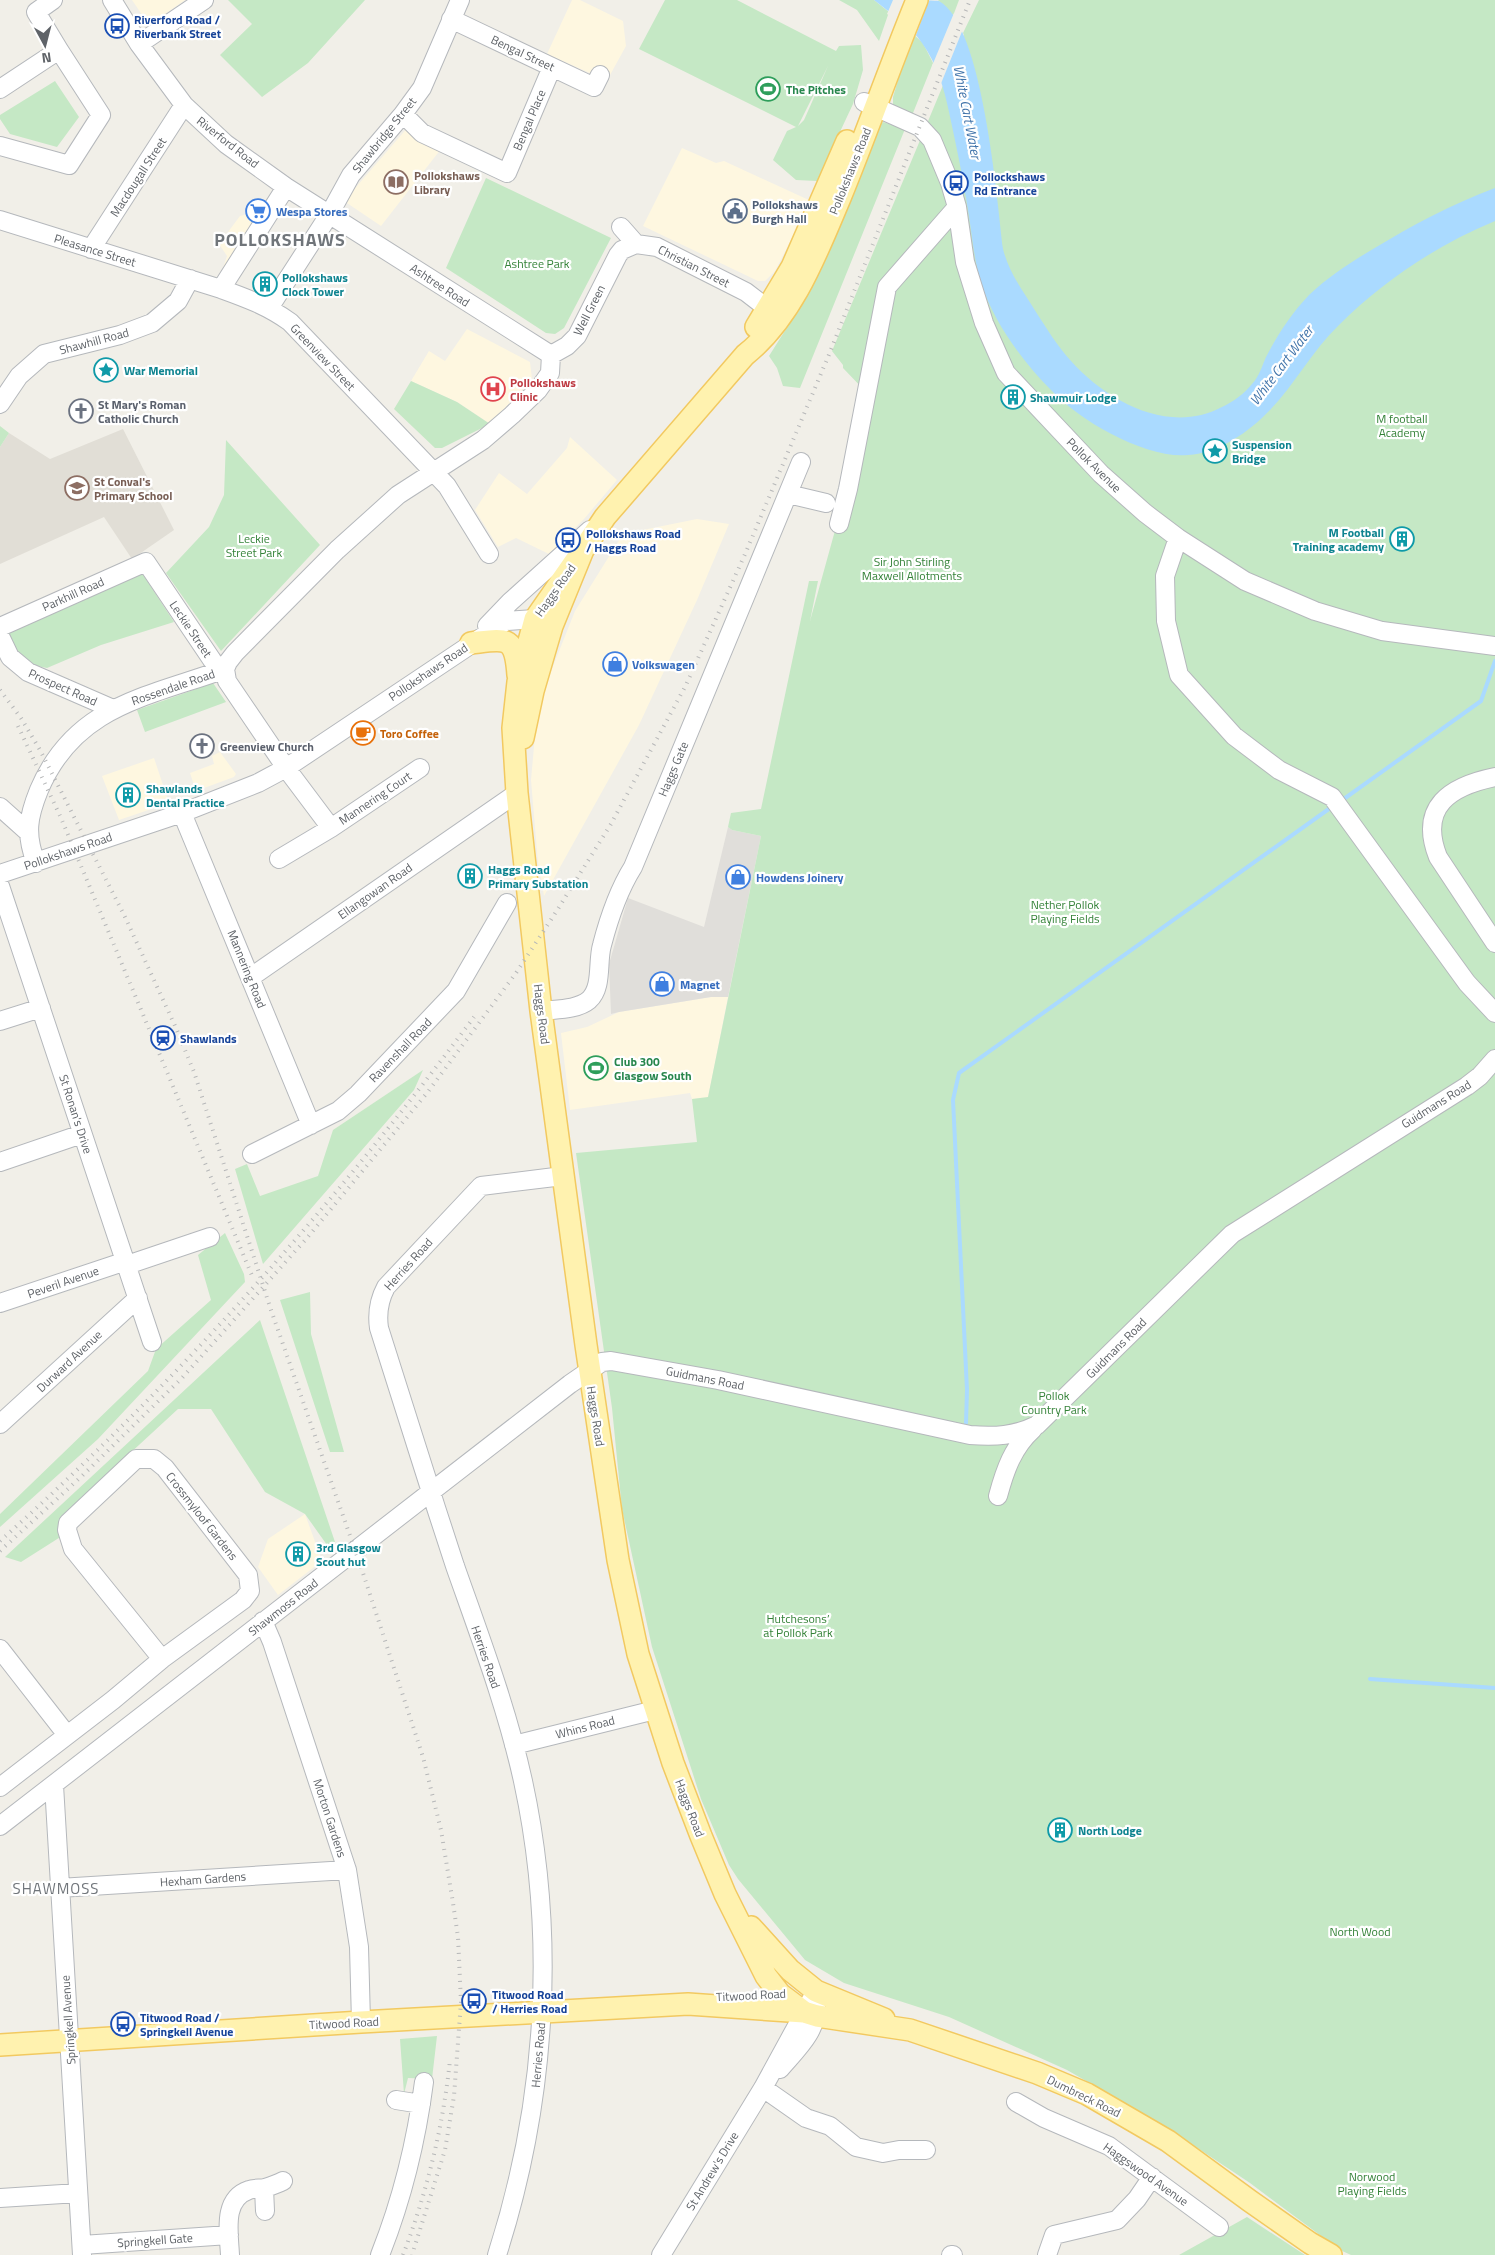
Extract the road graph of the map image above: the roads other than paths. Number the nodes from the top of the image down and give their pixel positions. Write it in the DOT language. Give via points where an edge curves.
graph roads {
  1 [pos="53,0"];
  2 [pos="112,0"];
  3 [pos="204,0"];
  4 [pos="460,0"];
  5 [pos="905,0"];
  6 [pos="917,0"];
  7 [pos="451,19"];
  8 [pos="900,27"];
  9 [pos="139,44"];
  10 [pos="59,50"];
  11 [pos="552,67"];
  12 [pos="597,81"];
  13 [pos="0,89"];
  14 [pos="184,105"];
  15 [pos="870,105"];
  16 [pos="403,114"];
  17 [pos="0,146"];
  18 [pos="286,187"];
  19 [pos="956,207"];
  20 [pos="330,215"];
  21 [pos="0,220"];
  22 [pos="620,227"];
  23 [pos="636,244"];
  24 [pos="91,249"];
  25 [pos="190,279"];
  26 [pos="221,289"];
  27 [pos="269,308"];
  28 [pos="768,309"];
  29 [pos="551,355"];
  30 [pos="745,355"];
  31 [pos="0,404"];
  32 [pos="801,462"];
  33 [pos="432,471"];
  34 [pos="788,494"];
  35 [pos="826,503"];
  36 [pos="605,516"];
  37 [pos="839,524"];
  38 [pos="1178,538"];
  39 [pos="489,554"];
  40 [pos="146,562"];
  41 [pos="544,623"];
  42 [pos="0,627"];
  43 [pos="0,636"];
  44 [pos="471,643"];
  45 [pos="1495,646"];
  46 [pos="225,669"];
  47 [pos="518,682"];
  48 [pos="113,709"];
  49 [pos="286,768"];
  50 [pos="420,768"];
  51 [pos="1495,777"];
  52 [pos="516,786"];
  53 [pos="0,807"];
  54 [pos="182,813"];
  55 [pos="331,828"];
  56 [pos="28,832"];
  57 [pos="279,860"];
  58 [pos="36,863"];
  59 [pos="0,874"];
  60 [pos="0,886"];
  61 [pos="508,902"];
  62 [pos="1495,943"];
  63 [pos="251,977"];
  64 [pos="41,1008"];
  65 [pos="541,1011"];
  66 [pos="1495,1014"];
  67 [pos="0,1021"];
  68 [pos="1495,1059"];
  69 [pos="311,1125"];
  70 [pos="82,1134"];
  71 [pos="252,1154"];
  72 [pos="0,1162"];
  73 [pos="563,1176"];
  74 [pos="210,1237"];
  75 [pos="126,1263"];
  76 [pos="138,1298"];
  77 [pos="0,1303"];
  78 [pos="152,1342"];
  79 [pos="589,1370"];
  80 [pos="0,1424"];
  81 [pos="1037,1425"];
  82 [pos="430,1493"];
  83 [pos="998,1496"];
  84 [pos="263,1622"];
  85 [pos="0,1649"];
  86 [pos="162,1659"];
  87 [pos="113,1700"];
  88 [pos="655,1710"];
  89 [pos="131,1724"];
  90 [pos="67,1735"];
  91 [pos="514,1745"];
  92 [pos="54,1785"];
  93 [pos="0,1788"];
  94 [pos="0,1826"];
  95 [pos="347,1870"];
  96 [pos="59,1888"];
  97 [pos="725,1894"];
  98 [pos="816,1990"];
  99 [pos="780,1994"];
  100 [pos="688,2004"];
  101 [pos="542,2012"];
  102 [pos="811,2014"];
  103 [pos="361,2022"];
  104 [pos="910,2030"];
  105 [pos="69,2041"];
  106 [pos="0,2046"];
  107 [pos="424,2082"];
  108 [pos="763,2088"];
  109 [pos="396,2100"];
  110 [pos="1016,2102"];
  111 [pos="421,2104"];
  112 [pos="926,2150"];
  113 [pos="1152,2177"];
  114 [pos="284,2181"];
  115 [pos="264,2188"];
  116 [pos="78,2193"];
  117 [pos="0,2198"];
  118 [pos="265,2211"];
  119 [pos="1219,2227"];
  120 [pos="229,2235"];
  121 [pos="82,2250"];
  122 [pos="230,2255"];
  123 [pos="380,2255"];
  124 [pos="497,2255"];
  125 [pos="661,2255"];
  126 [pos="1046,2255"];
  127 [pos="1331,2255"];
  1 -- 10 [label="street" via="36,12"];
  2 -- 9 [label="street, Riverford Road"];
  3 -- 9 [label="street"];
  4 -- 7 [label="street, Shawbridge Street"];
  5 -- 8 [label="main road, Pollokshaws Road"];
  6 -- 8 [label="main road, Pollokshaws Road"];
  7 -- 11 [label="street, Bengal Street"];
  7 -- 16 [label="street, Shawbridge Street" via="422,88"];
  8 -- 15 [label="main road, Pollokshaws Road"];
  9 -- 14 [label="street, Riverford Road"];
  10 -- 13 [label="street"];
  10 -- 17 [label="street" via="101,115 68,165"];
  11 -- 12 [label="street, Bengal Street"];
  11 -- 16 [label="street, Bengal Place" via="506,173 422,133"];
  14 -- 18 [label="street, Riverford Road" via="226,144"];
  14 -- 24 [label="street, Macdougall Street"];
  15 -- 19 [label="street, Pollok Avenue" via="908,120 926,132 941,158"];
  15 -- 28 [label="main road, Pollokshaws Road"];
  15 -- 30 [label="main road, Pollokshaws Road" via="830,219 803,278 774,327"];
  16 -- 20 [label="street, Shawbridge Street" via="351,175"];
  18 -- 20 [label="street, Riverford Road"];
  18 -- 26 [label="street"];
  19 -- 37 [label="street" via="888,287"];
  19 -- 38 [label="street, Pollok Avenue" via="965,262 984,323 1006,372 1101,474"];
  20 -- 27 [label="street, Shawbridge Street"];
  20 -- 29 [label="street, Ashtree Road"];
  21 -- 24 [label="street, Pleasance Street"];
  22 -- 23 [label="street"];
  23 -- 28 [label="street, Christian Street" via="657,247 746,292"];
  23 -- 29 [label="street, Well Green" via="618,255 577,336"];
  24 -- 25 [label="street, Pleasance Street"];
  25 -- 26 [label="street, Greenview Street"];
  25 -- 31 [label="street, Shawhill Road" via="178,301 152,323 120,335 44,354 23,372"];
  26 -- 27 [label="street, Greenview Street"];
  27 -- 33 [label="street, Greenview Street" via="290,322"];
  28 -- 30 [label="main road, Pollokshaws Road" via="751,334"];
  29 -- 33 [label="street" via="550,373 538,390 483,440"];
  30 -- 36 [label="main road, Pollokshaws Road"];
  32 -- 34 [label="street, Haggs Gate"];
  33 -- 39 [label="street, Greenview Street" via="446,486"];
  33 -- 46 [label="street, Rossendale Road" via="398,494 337,550 235,653"];
  34 -- 35 [label="street"];
  34 -- 65 [label="street, Haggs Gate" via="633,867 622,885 601,946 595,992 578,1006"];
  36 -- 41 [label="main road, Pollokshaws Road"];
  36 -- 44 [label="street" via="510,602"];
  38 -- 45 [label="street, Pollok Avenue" via="1251,585 1315,611 1382,631"];
  38 -- 66 [label="street" via="1165,576 1166,621 1179,675 1234,736 1279,770 1337,805 1467,983"];
  40 -- 42 [label="street, Parkhill Road"];
  40 -- 46 [label="street, Leckie Street" via="212,660"];
  41 -- 44 [label="street, Pollokshaws Road" via="506,621"];
  41 -- 47 [label="main road, Haggs Road"];
  41 -- 52 [label="main road, Haggs Road"];
  43 -- 48 [label="street, Prospect Road" via="10,657 28,672"];
  44 -- 47 [label="main road" via="502,639 510,644 517,662"];
  44 -- 49 [label="street, Pollokshaws Road"];
  46 -- 48 [label="street, Rossendale Road"];
  46 -- 49 [label="street, Leckie Street" via="227,681"];
  47 -- 52 [label="main road, Haggs Road" via="513,719"];
  48 -- 56 [label="street, Rossendale Road" via="76,734 56,758 34,803"];
  49 -- 54 [label="street, Pollokshaws Road" via="258,783"];
  49 -- 55 [label="street, Mannering Court"];
  50 -- 55 [label="street, Mannering Court"];
  51 -- 62 [label="street" via="1472,782 1445,797 1431,826 1438,857"];
  52 -- 63 [label="street, Ellangowan Road" via="499,806"];
  52 -- 65 [label="main road, Haggs Road"];
  53 -- 56 [label="street"];
  54 -- 58 [label="street, Pollokshaws Road"];
  54 -- 63 [label="street, Mannering Road"];
  55 -- 57 [label="street, Mannering Court"];
  56 -- 58 [label="street, Rossendale Road"];
  58 -- 59 [label="street, Pollokshaws Road"];
  60 -- 64 [label="street, St Ronan's Drive"];
  61 -- 69 [label="street, Ravenshall Road" via="456,990 358,1094 338,1111"];
  63 -- 69 [label="street, Mannering Road"];
  64 -- 67 [label="street"];
  64 -- 70 [label="street, St Ronan's Drive"];
  65 -- 73 [label="main road, Haggs Road"];
  68 -- 81 [label="street, Guidmans Road" via="1466,1086 1232,1234"];
  69 -- 71 [label="street, Ravenshall Road"];
  70 -- 72 [label="street"];
  70 -- 75 [label="street, St Ronan's Drive"];
  73 -- 79 [label="main road, Haggs Road"];
  73 -- 82 [label="street, Herries Road" via="481,1186 386,1287 380,1304 379,1328"];
  74 -- 75 [label="street, Peveril Avenue"];
  75 -- 76 [label="street, St Ronan's Drive"];
  75 -- 77 [label="street, Peveril Avenue"];
  76 -- 78 [label="street, St Ronan's Drive"];
  76 -- 80 [label="street, Durward Avenue"];
  79 -- 81 [label="street, Guidmans Road" via="611,1361 718,1380 970,1435 1008,1435"];
  79 -- 82 [label="street, Shawmoss Road"];
  79 -- 88 [label="main road, Haggs Road" via="622,1587"];
  81 -- 83 [label="street" via="1015,1449"];
  82 -- 84 [label="street, Shawmoss Road"];
  82 -- 91 [label="street, Herries Road"];
  84 -- 89 [label="street, Shawmoss Road"];
  84 -- 95 [label="street, Morton Gardens"];
  85 -- 90 [label="street"];
  86 -- 86 [label="street, Crossmyloof Gardens" via="73,1549 67,1530 68,1523 136,1459 154,1459 165,1468 250,1581 250,1591 243,1600"];
  86 -- 87 [label="street, Crossmyloof Gardens"];
  87 -- 89 [label="street"];
  87 -- 90 [label="street, Crossmyloof Gardens"];
  88 -- 91 [label="street, Whins Road"];
  88 -- 97 [label="main road, Haggs Road" via="688,1806"];
  89 -- 92 [label="street, Shawmoss Road"];
  90 -- 93 [label="street, Crossmyloof Gardens"];
  91 -- 101 [label="street, Herries Road" via="529,1811 539,1889"];
  92 -- 94 [label="street, Shawmoss Road"];
  92 -- 96 [label="street, Springkell Avenue"];
  95 -- 96 [label="street, Hexham Gardens"];
  95 -- 103 [label="street, Morton Gardens" via="359,1946"];
  96 -- 105 [label="street, Springkell Avenue"];
  97 -- 98 [label="main road" via="768,1948"];
  97 -- 99 [label="main road, Haggs Road" via="766,1976"];
  98 -- 99 [label="main road, Titwood Road"];
  98 -- 102 [label="street, St Andrew's Drive"];
  98 -- 104 [label="main road"];
  99 -- 100 [label="main road, Titwood Road" via="719,1995"];
  99 -- 102 [label="main road, Haggs Road"];
  100 -- 101 [label="main road, Titwood Road"];
  100 -- 102 [label="main road, Titwood Road"];
  101 -- 103 [label="main road, Titwood Road"];
  101 -- 124 [label="street, Herries Road" via="532,2120"];
  102 -- 104 [label="main road, Dumbreck Road"];
  102 -- 108 [label="street, St Andrew's Drive" via="802,2046"];
  103 -- 105 [label="main road, Titwood Road"];
  104 -- 127 [label="main road, Dumbreck Road" via="1037,2073 1086,2094 1168,2141"];
  105 -- 106 [label="main road, Titwood Road"];
  105 -- 116 [label="street, Springkell Avenue"];
  107 -- 111 [label="street"];
  108 -- 112 [label="street" via="806,2118 830,2126 856,2147 883,2153"];
  108 -- 125 [label="street, St Andrew's Drive"];
  109 -- 111 [label="street"];
  110 -- 113 [label="street, Haggswood Avenue" via="1109,2146"];
  111 -- 123 [label="street" via="405,2186"];
  113 -- 119 [label="street, Haggswood Avenue"];
  113 -- 126 [label="street" via="1137,2199 1116,2220 1054,2235"];
  114 -- 115 [label="street"];
  115 -- 118 [label="street"];
  115 -- 120 [label="street" via="250,2189 233,2204 228,2216"];
  116 -- 117 [label="street"];
  116 -- 121 [label="street, Springkell Avenue"];
  120 -- 121 [label="street, Springkell Gate"];
  120 -- 122 [label="street"];
}
